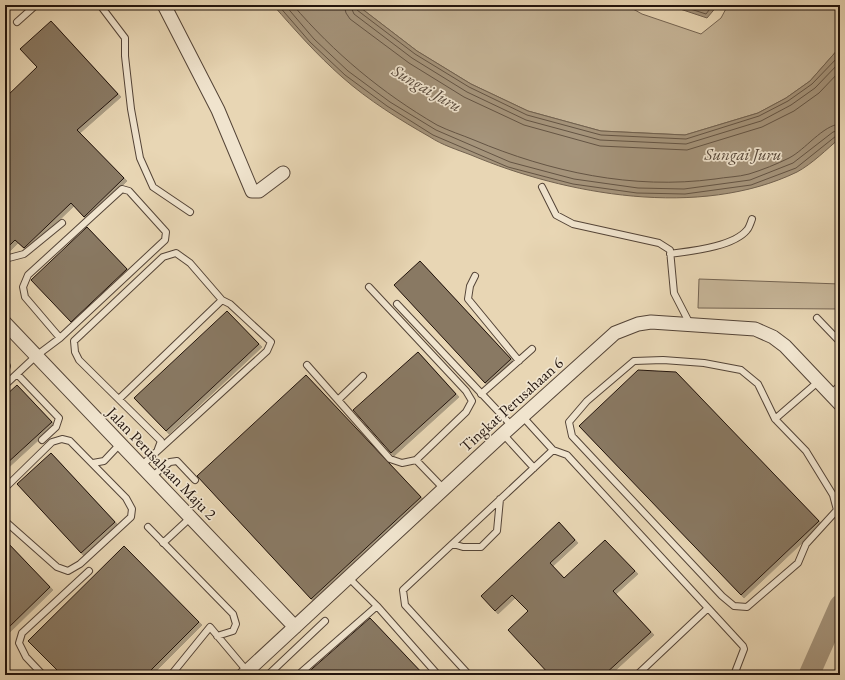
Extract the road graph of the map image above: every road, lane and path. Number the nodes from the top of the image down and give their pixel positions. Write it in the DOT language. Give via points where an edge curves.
graph roads {
  1 [pos="36,5"];
  2 [pos="100,5"];
  3 [pos="164,5"];
  4 [pos="17,22"];
  5 [pos="283,173"];
  6 [pos="542,187"];
  7 [pos="190,212"];
  8 [pos="752,219"];
  9 [pos="62,223"];
  10 [pos="670,254"];
  11 [pos="5,259"];
  12 [pos="475,276"];
  13 [pos="369,287"];
  14 [pos="222,300"];
  15 [pos="397,304"];
  16 [pos="818,318"];
  17 [pos="691,325"];
  18 [pos="6,327"];
  19 [pos="60,338"];
  20 [pos="840,342"];
  21 [pos="532,349"];
  22 [pos="36,356"];
  23 [pos="519,361"];
  24 [pos="5,362"];
  25 [pos="307,365"];
  26 [pos="5,371"];
  27 [pos="17,374"];
  28 [pos="363,376"];
  29 [pos="819,381"];
  30 [pos="5,385"];
  31 [pos="481,394"];
  32 [pos="837,394"];
  33 [pos="118,399"];
  34 [pos="338,400"];
  35 [pos="522,416"];
  36 [pos="775,419"];
  37 [pos="507,430"];
  38 [pos="42,440"];
  39 [pos="120,444"];
  40 [pos="158,449"];
  41 [pos="553,450"];
  42 [pos="416,460"];
  43 [pos="93,463"];
  44 [pos="141,466"];
  45 [pos="534,468"];
  46 [pos="151,477"];
  47 [pos="195,480"];
  48 [pos="5,488"];
  49 [pos="444,489"];
  50 [pos="500,499"];
  51 [pos="190,518"];
  52 [pos="5,521"];
  53 [pos="148,527"];
  54 [pos="164,543"];
  55 [pos="452,544"];
  56 [pos="89,571"];
  57 [pos="348,578"];
  58 [pos="377,606"];
  59 [pos="708,608"];
  60 [pos="325,622"];
  61 [pos="294,627"];
  62 [pos="217,636"];
  63 [pos="245,673"];
  64 [pos="638,674"];
  65 [pos="43,675"];
  66 [pos="170,675"];
  67 [pos="268,675"];
  68 [pos="298,675"];
  69 [pos="438,675"];
  70 [pos="470,675"];
  71 [pos="734,675"];
  1 -- 4 [label="lane"];
  2 -- 7 [label="lane" via="126,38 125,56 131,109 140,158 153,187"];
  3 -- 5 [label="street" via="218,110 252,191 259,191"];
  6 -- 10 [label="lane" via="556,215 573,224 659,243 670,250"];
  8 -- 10 [label="lane" via="747,231 729,242 710,248"];
  9 -- 11 [label="lane" via="24,254"];
  10 -- 17 [label="lane" via="674,293"];
  12 -- 23 [label="lane" via="468,299"];
  13 -- 42 [label="lane" via="466,391 472,401 466,412"];
  14 -- 33 [label="lane"];
  14 -- 33 [label="lane" via="190,263 176,253 163,257 74,341 79,360"];
  14 -- 40 [label="lane" via="230,304 271,342 267,351"];
  15 -- 31 [label="lane"];
  16 -- 20 [label="lane"];
  17 -- 29 [label="street, Tingkat Perusahaan 6" via="739,327 766,332 785,346"];
  17 -- 35 [label="street, Tingkat Perusahaan 6" via="651,322 615,333"];
  18 -- 22 [label="street, Jalan Perusahaan Maju 2"];
  19 -- 19 [label="lane" via="25,297 23,287 28,275 122,189 129,191 166,232 166,240"];
  19 -- 22 [label="lane"];
  21 -- 23 [label="lane"];
  22 -- 27 [label="lane"];
  22 -- 39 [label="street, Jalan Perusahaan Maju 2"];
  23 -- 31 [label="lane"];
  24 -- 26 [label="lane"];
  25 -- 34 [label="lane"];
  27 -- 30 [label="lane"];
  27 -- 38 [label="lane" via="59,418 56,427"];
  28 -- 34 [label="lane"];
  29 -- 32 [label="street, Tingkat Perusahaan 6"];
  29 -- 36 [label="lane"];
  31 -- 37 [label="lane"];
  33 -- 40 [label="lane" via="161,441"];
  34 -- 42 [label="lane" via="390,458 402,462"];
  35 -- 37 [label="street, Tingkat Perusahaan 6"];
  35 -- 41 [label="lane"];
  36 -- 36 [label="lane" via="806,451 833,495 837,510 806,544 798,563 747,607 734,606 722,596 572,436 569,422 587,401 634,361 662,360 704,363 741,370 758,384"];
  37 -- 45 [label="lane"];
  37 -- 49 [label="street, Tingkat Perusahaan 6"];
  39 -- 43 [label="lane" via="104,462"];
  39 -- 44 [label="street, Jalan Perusahaan Maju 2"];
  40 -- 44 [label="lane"];
  41 -- 45 [label="lane"];
  41 -- 59 [label="lane" via="567,455"];
  42 -- 49 [label="lane"];
  43 -- 48 [label="lane" via="70,441 62,438 52,442"];
  43 -- 52 [label="lane" via="126,498 132,508 131,517 80,564 68,571 57,567"];
  44 -- 46 [label="street, Jalan Perusahaan Maju 2"];
  45 -- 50 [label="lane"];
  46 -- 47 [label="lane" via="170,462 177,461"];
  46 -- 51 [label="street, Jalan Perusahaan Maju 2"];
  49 -- 57 [label="street, Tingkat Perusahaan 6"];
  50 -- 55 [label="lane"];
  50 -- 55 [label="lane" via="497,531 481,546 463,547"];
  51 -- 54 [label="lane"];
  51 -- 61 [label="street, Jalan Perusahaan Maju 2"];
  53 -- 54 [label="lane"];
  54 -- 62 [label="lane" via="233,614 236,624 233,631"];
  55 -- 70 [label="lane" via="403,590 405,605"];
  56 -- 65 [label="lane" via="22,633 19,643 26,657"];
  57 -- 58 [label="lane"];
  57 -- 61 [label="street, Tingkat Perusahaan 6"];
  58 -- 68 [label="lane"];
  58 -- 69 [label="lane"];
  59 -- 64 [label="lane"];
  59 -- 71 [label="lane" via="744,648"];
  60 -- 67 [label="lane"];
  61 -- 63 [label="street, Tingkat Perusahaan 6"];
  62 -- 63 [label="lane"];
  62 -- 66 [label="lane" via="210,627"];
}
